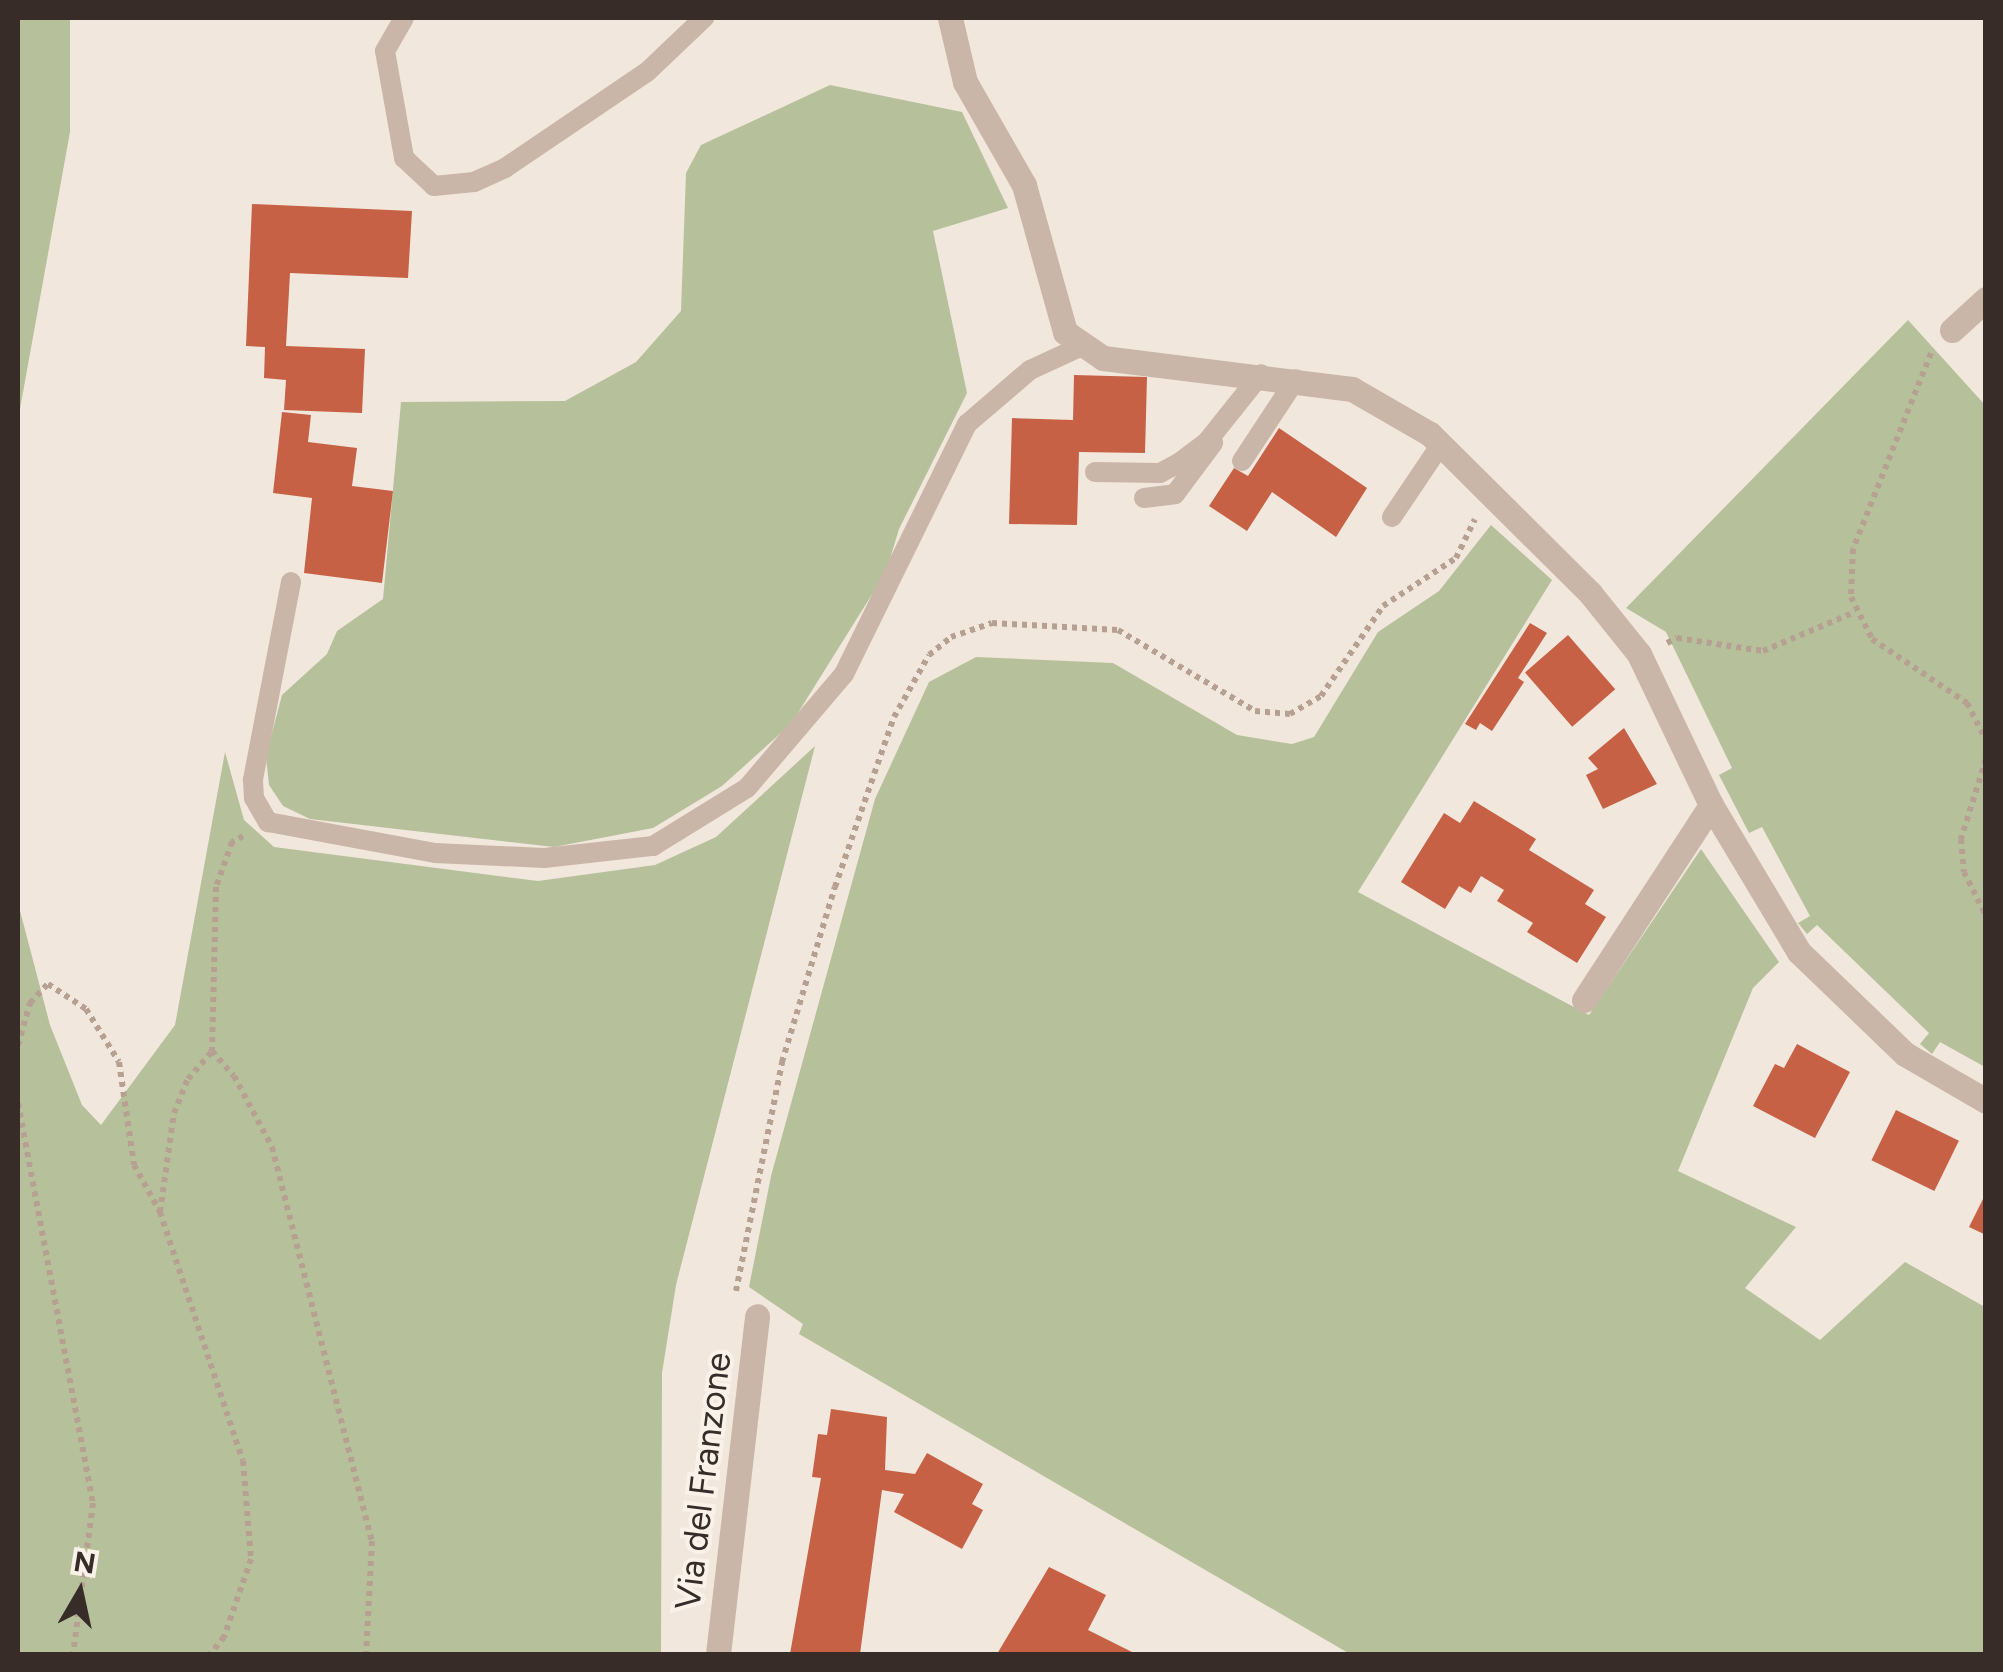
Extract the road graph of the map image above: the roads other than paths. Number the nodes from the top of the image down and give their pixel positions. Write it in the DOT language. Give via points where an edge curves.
graph roads {
  1 [pos="404,18"];
  2 [pos="704,18"];
  3 [pos="950,18"];
  4 [pos="1986,298"];
  5 [pos="1952,330"];
  6 [pos="1084,345"];
  7 [pos="1261,374"];
  8 [pos="1296,378"];
  9 [pos="1231,411"];
  10 [pos="1440,444"];
  11 [pos="1242,462"];
  12 [pos="1095,472"];
  13 [pos="1144,498"];
  14 [pos="1392,517"];
  15 [pos="292,582"];
  16 [pos="1711,806"];
  17 [pos="1584,1000"];
  18 [pos="1986,1101"];
  19 [pos="758,1316"];
  20 [pos="718,1654"];
  1 -- 2 [label="lane" via="385,50 404,158 434,186 474,182 505,168 647,72"];
  3 -- 6 [label="street" via="965,82 1024,185 1065,332"];
  4 -- 5 [label="street"];
  6 -- 7 [label="street" via="1103,358"];
  6 -- 15 [label="lane" via="1030,370 967,424 844,674 747,788 653,846 544,858 435,853 268,822 254,798 253,780"];
  7 -- 8 [label="street"];
  7 -- 9 [label="lane"];
  8 -- 10 [label="street" via="1371,395"];
  8 -- 11 [label="lane"];
  9 -- 12 [label="lane" via="1206,442 1160,473"];
  9 -- 13 [label="lane" via="1195,476 1175,494"];
  10 -- 14 [label="lane"];
  10 -- 16 [label="street" via="1590,594 1639,654"];
  16 -- 17 [label="street"];
  16 -- 18 [label="street" via="1815,970 1905,1054"];
  19 -- 20 [label="street, Via del Franzone"];
}
